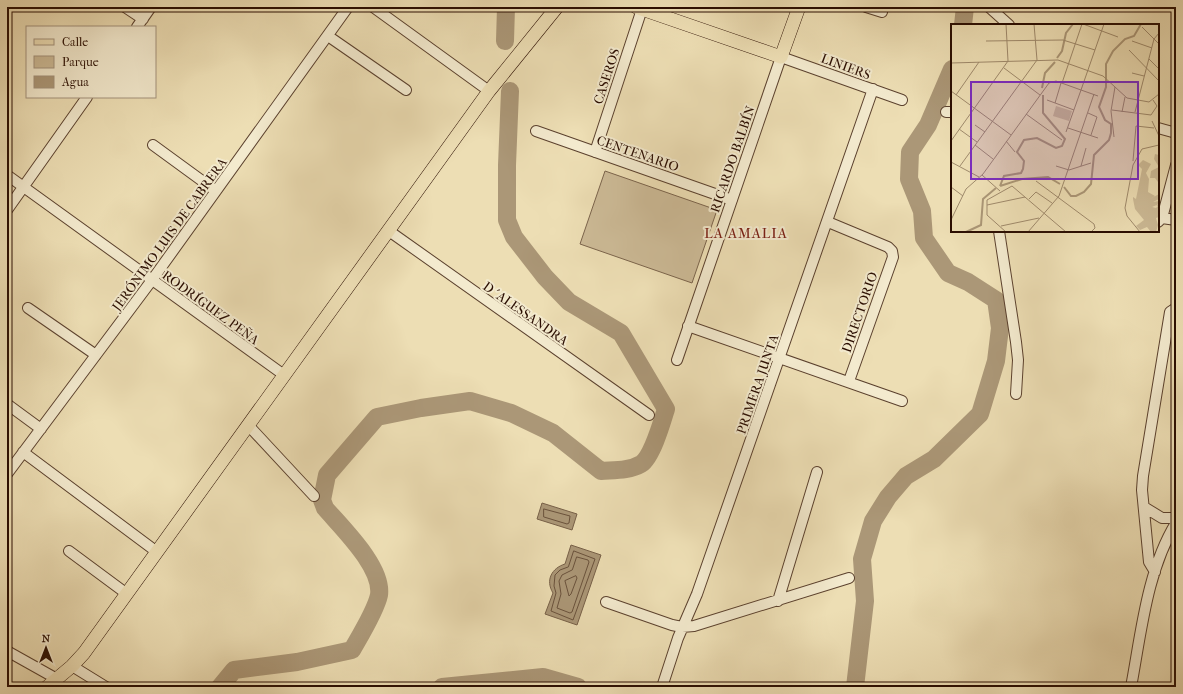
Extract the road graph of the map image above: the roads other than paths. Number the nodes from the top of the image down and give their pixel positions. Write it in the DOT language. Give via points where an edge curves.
graph roads {
  1 [pos="125,7"];
  2 [pos="151,7"];
  3 [pos="348,7"];
  4 [pos="373,7"];
  5 [pos="557,7"];
  6 [pos="799,7"];
  7 [pos="866,7"];
  8 [pos="989,7"];
  9 [pos="640,8"];
  10 [pos="882,12"];
  11 [pos="140,23"];
  12 [pos="1009,24"];
  13 [pos="328,36"];
  14 [pos="781,57"];
  15 [pos="873,89"];
  16 [pos="406,90"];
  17 [pos="489,90"];
  18 [pos="86,98"];
  19 [pos="902,100"];
  20 [pos="1159,128"];
  21 [pos="536,131"];
  22 [pos="1176,133"];
  23 [pos="152,145"];
  24 [pos="594,152"];
  25 [pos="1176,165"];
  26 [pos="7,175"];
  27 [pos="24,186"];
  28 [pos="216,191"];
  29 [pos="732,200"];
  30 [pos="7,210"];
  31 [pos="1160,220"];
  32 [pos="1176,220"];
  33 [pos="828,222"];
  34 [pos="388,232"];
  35 [pos="999,232"];
  36 [pos="152,280"];
  37 [pos="28,308"];
  38 [pos="1176,308"];
  39 [pos="688,326"];
  40 [pos="96,355"];
  41 [pos="780,358"];
  42 [pos="677,360"];
  43 [pos="284,375"];
  44 [pos="849,381"];
  45 [pos="1016,394"];
  46 [pos="902,400"];
  47 [pos="7,404"];
  48 [pos="649,416"];
  49 [pos="248,425"];
  50 [pos="41,429"];
  51 [pos="23,452"];
  52 [pos="817,472"];
  53 [pos="7,474"];
  54 [pos="314,496"];
  55 [pos="1144,506"];
  56 [pos="1176,518"];
  57 [pos="1176,523"];
  58 [pos="68,551"];
  59 [pos="157,552"];
  60 [pos="1155,572"];
  61 [pos="849,578"];
  62 [pos="127,594"];
  63 [pos="778,601"];
  64 [pos="606,602"];
  65 [pos="682,627"];
  66 [pos="7,651"];
  67 [pos="72,666"];
  68 [pos="57,678"];
  69 [pos="47,687"];
  70 [pos="106,687"];
  71 [pos="662,687"];
  72 [pos="1131,687"];
  1 -- 11 [label="street"];
  2 -- 11 [label="street"];
  3 -- 13 [label="street, JERÓNIMO LUIS DE CABRERA"];
  4 -- 17 [label="street"];
  5 -- 17 [label="main road"];
  6 -- 14 [label="main road"];
  7 -- 10 [label="street"];
  8 -- 12 [label="street"];
  9 -- 14 [label="main road"];
  9 -- 24 [label="street, CASEROS"];
  13 -- 16 [label="street"];
  13 -- 28 [label="street, JERÓNIMO LUIS DE CABRERA"];
  14 -- 15 [label="street, LINIERS"];
  14 -- 29 [label="street, RICARDO BALBÍN"];
  15 -- 19 [label="street, LINIERS"];
  15 -- 33 [label="street, PRIMERA JUNTA"];
  17 -- 34 [label="main road"];
  18 -- 27 [label="street"];
  20 -- 22 [label="street"];
  21 -- 24 [label="street, CENTENARIO"];
  23 -- 28 [label="street"];
  24 -- 29 [label="street, CENTENARIO"];
  25 -- 31 [label="street"];
  26 -- 27 [label="street, RODRÍGUEZ PEÑA"];
  27 -- 30 [label="street"];
  27 -- 36 [label="street, RODRÍGUEZ PEÑA"];
  28 -- 36 [label="street, JERÓNIMO LUIS DE CABRERA"];
  29 -- 39 [label="street, RICARDO BALBÍN"];
  31 -- 32 [label="street"];
  33 -- 41 [label="street, PRIMERA JUNTA"];
  33 -- 44 [label="street, DIRECTORIO" via="888,247 893,257"];
  34 -- 43 [label="main road"];
  34 -- 48 [label="street, D´ALESSANDRA"];
  35 -- 45 [label="street" via="1018,360"];
  36 -- 40 [label="street, JERÓNIMO LUIS DE CABRERA"];
  36 -- 43 [label="street, RODRÍGUEZ PEÑA"];
  37 -- 40 [label="street"];
  38 -- 55 [label="street" via="1170,312 1143,476"];
  39 -- 41 [label="street"];
  39 -- 42 [label="street, RICARDO BALBÍN"];
  40 -- 50 [label="street, JERÓNIMO LUIS DE CABRERA"];
  41 -- 44 [label="street"];
  41 -- 65 [label="street, PRIMERA JUNTA" via="697,594"];
  43 -- 49 [label="main road"];
  44 -- 46 [label="street"];
  47 -- 50 [label="street"];
  49 -- 54 [label="street"];
  49 -- 59 [label="main road"];
  50 -- 51 [label="street, JERÓNIMO LUIS DE CABRERA"];
  51 -- 53 [label="street, JERÓNIMO LUIS DE CABRERA"];
  51 -- 59 [label="street"];
  52 -- 63 [label="street"];
  55 -- 56 [label="street" via="1162,518"];
  55 -- 60 [label="street" via="1149,562"];
  57 -- 60 [label="street"];
  58 -- 62 [label="street"];
  59 -- 62 [label="main road"];
  60 -- 72 [label="street"];
  61 -- 63 [label="street"];
  62 -- 67 [label="main road"];
  63 -- 65 [label="street" via="694,626"];
  64 -- 65 [label="street"];
  65 -- 71 [label="street, PRIMERA JUNTA"];
  66 -- 68 [label="street"];
  67 -- 68 [label="main road"];
  67 -- 70 [label="street"];
  68 -- 69 [label="main road"];
}
